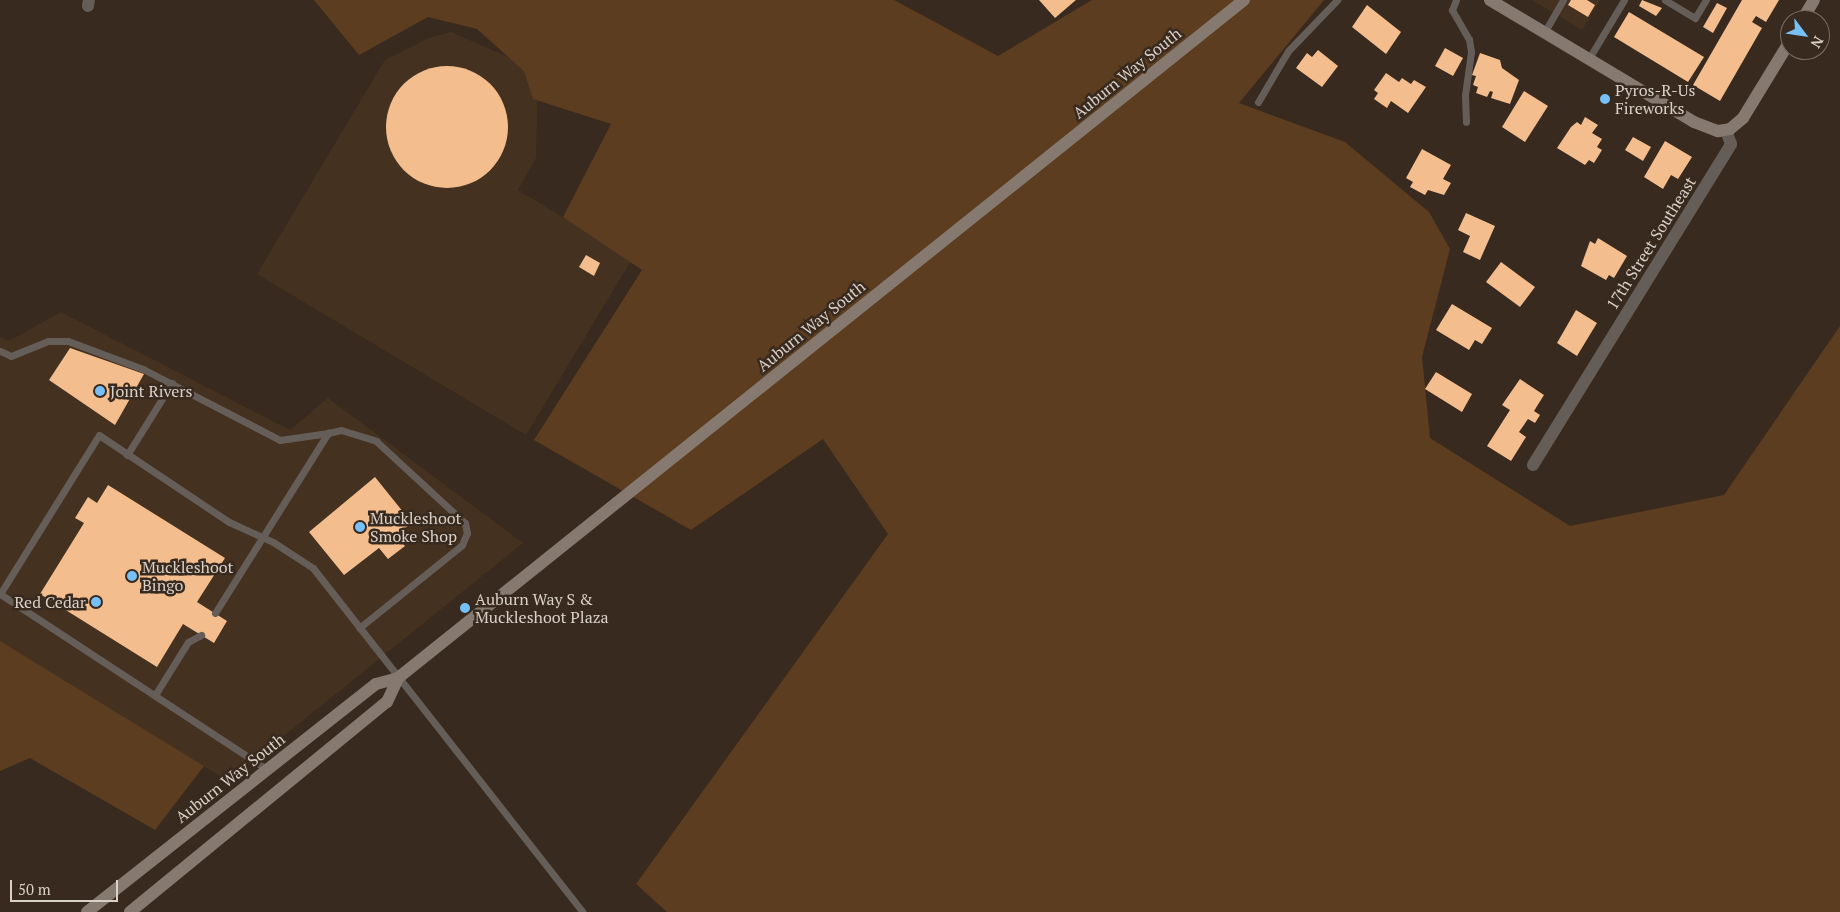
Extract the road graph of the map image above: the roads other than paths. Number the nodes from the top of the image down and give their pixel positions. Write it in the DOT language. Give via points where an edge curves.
graph roads {
  1 [pos="1244,0"];
  2 [pos="1337,0"];
  3 [pos="1456,0"];
  4 [pos="1490,0"];
  5 [pos="1564,0"];
  6 [pos="1624,0"];
  7 [pos="1664,0"];
  8 [pos="1706,0"];
  9 [pos="1544,33"];
  10 [pos="1780,59"];
  11 [pos="1588,60"];
  12 [pos="1258,102"];
  13 [pos="1466,122"];
  14 [pos="1726,130"];
  15 [pos="0,351"];
  16 [pos="172,383"];
  17 [pos="328,433"];
  18 [pos="127,455"];
  19 [pos="1533,465"];
  20 [pos="260,538"];
  21 [pos="0,594"];
  22 [pos="215,613"];
  23 [pos="359,628"];
  24 [pos="201,635"];
  25 [pos="398,678"];
  26 [pos="155,695"];
  27 [pos="268,770"];
  28 [pos="87,912"];
  29 [pos="130,912"];
  30 [pos="583,912"];
  1 -- 25 [label="main road, Auburn Way South"];
  2 -- 12 [label="lane" via="1288,51"];
  3 -- 13 [label="lane" via="1452,10 1470,39 1472,52 1465,95"];
  4 -- 9 [label="main road"];
  5 -- 9 [label="lane"];
  6 -- 11 [label="lane"];
  7 -- 8 [label="lane" via="1695,18"];
  9 -- 11 [label="main road"];
  10 -- 14 [label="main road" via="1753,106"];
  11 -- 14 [label="main road" via="1694,122 1712,130"];
  14 -- 19 [label="street, 17th Street Southeast" via="1731,144"];
  15 -- 16 [label="lane" via="12,356 48,340 68,341"];
  16 -- 17 [label="lane" via="280,440"];
  16 -- 18 [label="lane"];
  17 -- 20 [label="lane"];
  17 -- 23 [label="lane" via="358,432 376,441 465,523 467,533 462,545"];
  18 -- 20 [label="lane" via="235,526"];
  18 -- 21 [label="lane" via="99,435"];
  20 -- 22 [label="lane"];
  20 -- 23 [label="lane" via="313,568"];
  21 -- 26 [label="lane"];
  23 -- 25 [label="lane"];
  24 -- 26 [label="lane" via="188,642"];
  25 -- 27 [label="main road, Auburn Way South" via="376,684"];
  25 -- 29 [label="main road, Auburn Way South" via="387,702"];
  25 -- 30 [label="lane"];
  26 -- 27 [label="lane"];
  27 -- 28 [label="main road, Auburn Way South"];
}
